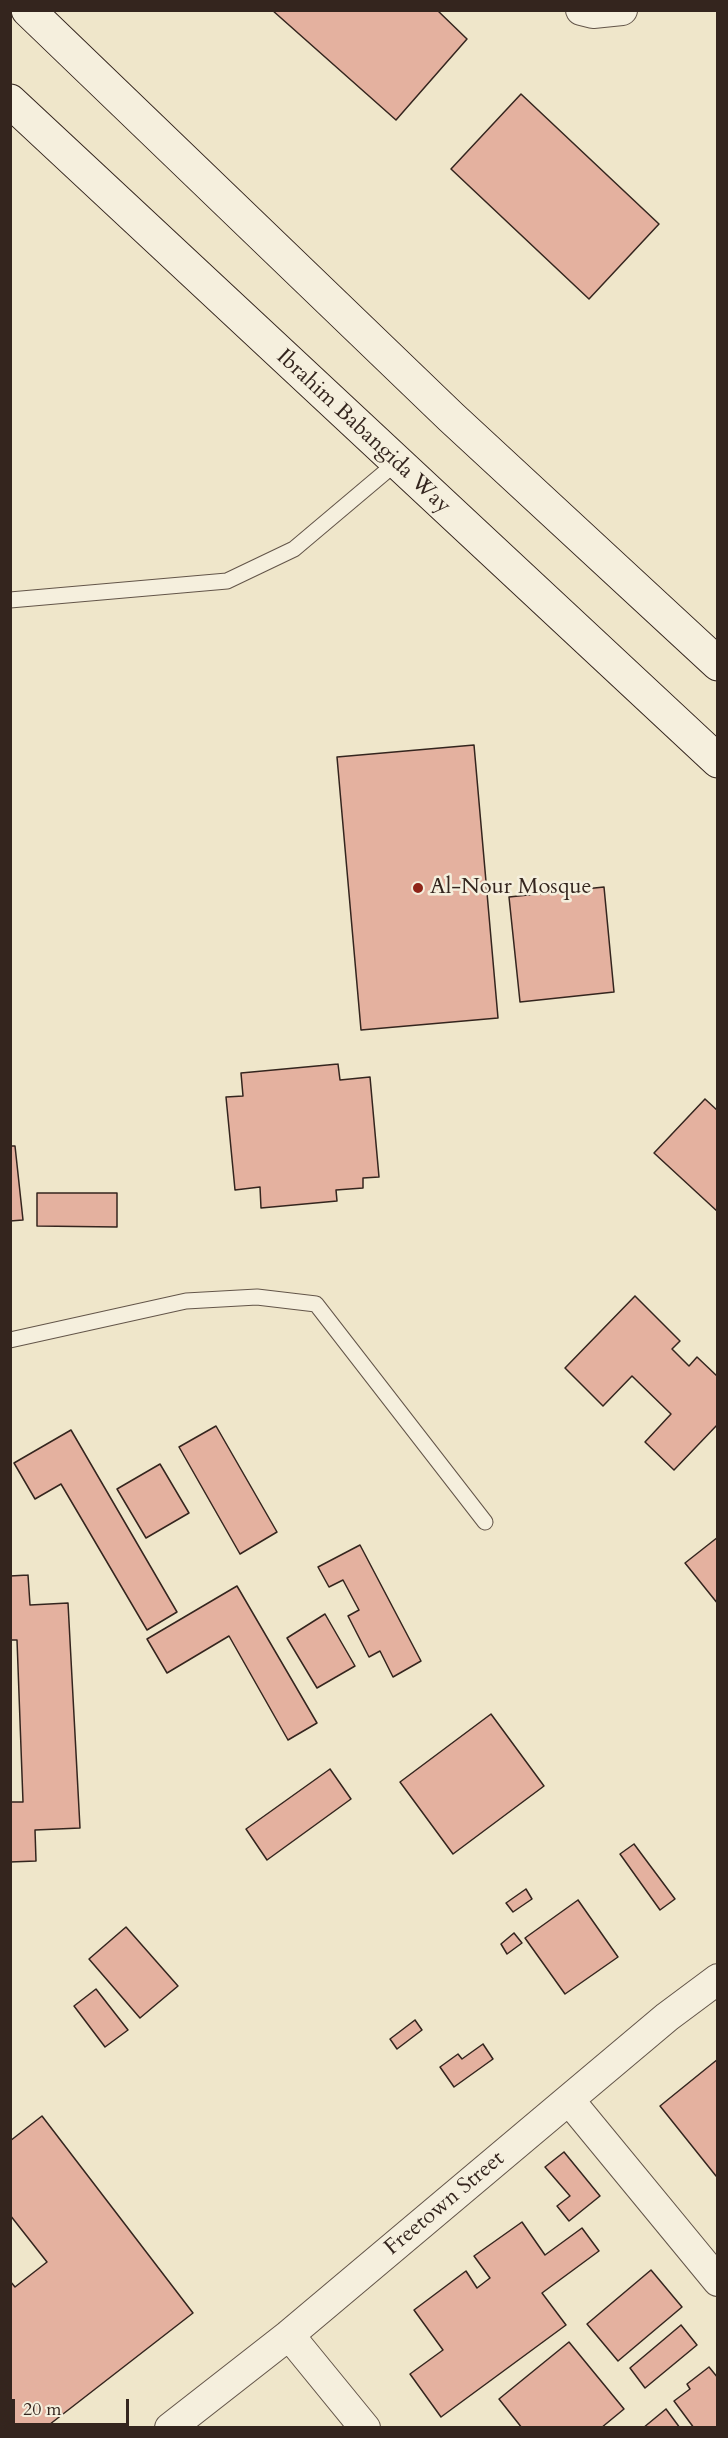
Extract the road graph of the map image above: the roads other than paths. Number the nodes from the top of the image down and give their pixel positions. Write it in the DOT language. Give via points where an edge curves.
graph roads {
  1 [pos="28,10"];
  2 [pos="581,10"];
  3 [pos="622,10"];
  4 [pos="10,101"];
  5 [pos="396,463"];
  6 [pos="10,600"];
  7 [pos="717,664"];
  8 [pos="717,761"];
  9 [pos="10,1340"];
  10 [pos="485,1522"];
  11 [pos="717,1979"];
  12 [pos="569,2100"];
  13 [pos="717,2281"];
  14 [pos="289,2335"];
  15 [pos="171,2427"];
  16 [pos="365,2427"];
  1 -- 7 [label="main road" via="451,417"];
  2 -- 3 [label="street"];
  4 -- 5 [label="main road, Ibrahim Babangida Way"];
  5 -- 6 [label="lane" via="294,549 227,581"];
  5 -- 8 [label="main road, Ibrahim Babangida Way"];
  9 -- 10 [label="lane" via="186,1301 257,1296 316,1304"];
  11 -- 12 [label="street, Freetown Street"];
  12 -- 13 [label="street"];
  12 -- 14 [label="street, Freetown Street"];
  14 -- 15 [label="street, Freetown Street"];
  14 -- 16 [label="street"];
}
